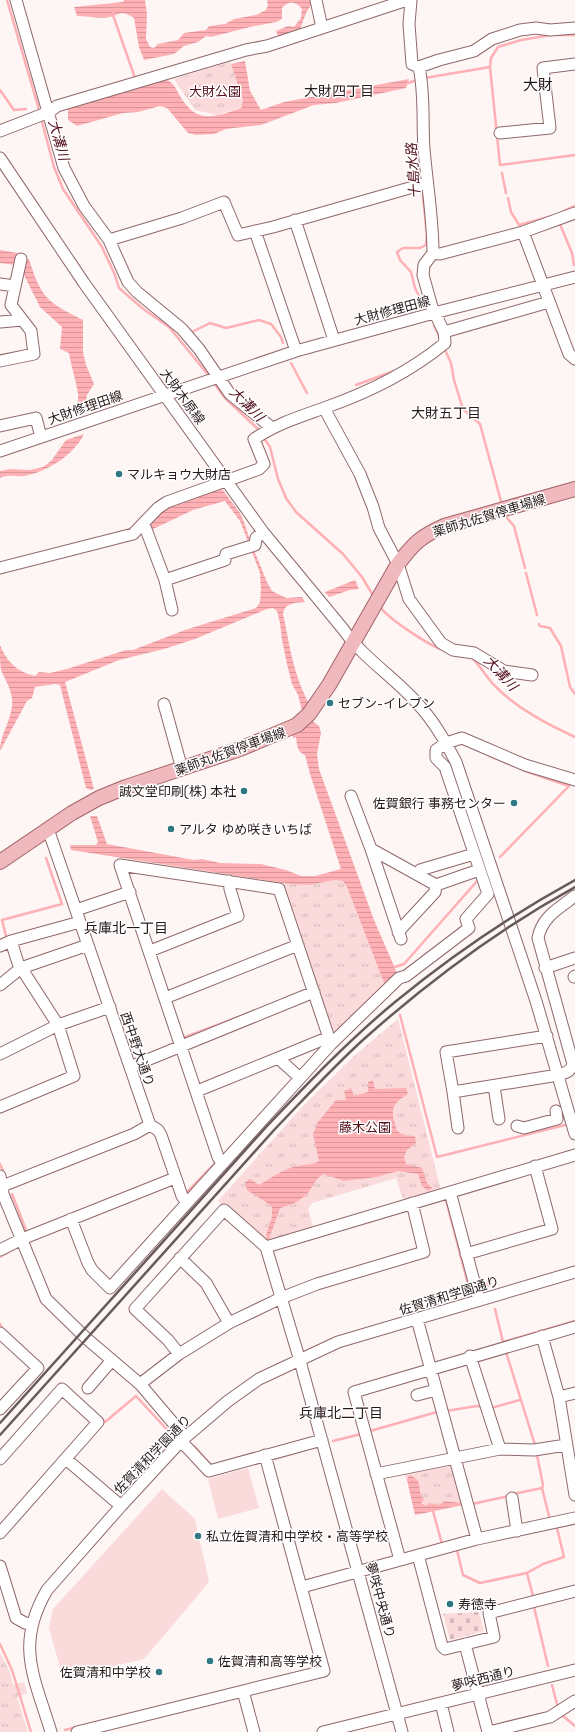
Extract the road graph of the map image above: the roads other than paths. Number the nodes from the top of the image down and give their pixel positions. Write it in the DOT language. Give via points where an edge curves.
graph roads {
  1 [pos="16,0"];
  2 [pos="318,0"];
  3 [pos="407,0"];
  4 [pos="411,0"];
  5 [pos="322,28"];
  6 [pos="575,28"];
  7 [pos="575,64"];
  8 [pos="416,65"];
  9 [pos="49,112"];
  10 [pos="0,131"];
  11 [pos="500,133"];
  12 [pos="0,158"];
  13 [pos="422,185"];
  14 [pos="575,213"];
  15 [pos="295,220"];
  16 [pos="255,231"];
  17 [pos="523,232"];
  18 [pos="109,240"];
  19 [pos="433,253"];
  20 [pos="21,258"];
  21 [pos="575,277"];
  22 [pos="0,284"];
  23 [pos="15,286"];
  24 [pos="542,286"];
  25 [pos="549,302"];
  26 [pos="434,313"];
  27 [pos="22,320"];
  28 [pos="0,322"];
  29 [pos="444,332"];
  30 [pos="334,340"];
  31 [pos="296,351"];
  32 [pos="575,359"];
  33 [pos="0,361"];
  34 [pos="218,377"];
  35 [pos="165,394"];
  36 [pos="324,408"];
  37 [pos="0,426"];
  38 [pos="271,427"];
  39 [pos="41,437"];
  40 [pos="0,451"];
  41 [pos="228,481"];
  42 [pos="575,489"];
  43 [pos="144,524"];
  44 [pos="263,532"];
  45 [pos="398,564"];
  46 [pos="0,568"];
  47 [pos="166,580"];
  48 [pos="172,610"];
  49 [pos="353,643"];
  50 [pos="532,675"];
  51 [pos="164,704"];
  52 [pos="446,743"];
  53 [pos="182,769"];
  54 [pos="575,780"];
  55 [pos="350,796"];
  56 [pos="48,829"];
  57 [pos="371,849"];
  58 [pos="474,854"];
  59 [pos="0,862"];
  60 [pos="420,870"];
  61 [pos="479,870"];
  62 [pos="229,881"];
  63 [pos="436,885"];
  64 [pos="130,892"];
  65 [pos="574,899"];
  66 [pos="76,910"];
  67 [pos="80,922"];
  68 [pos="11,941"];
  69 [pos="88,945"];
  70 [pos="298,945"];
  71 [pos="0,946"];
  72 [pos="150,952"];
  73 [pos="575,958"];
  74 [pos="21,968"];
  75 [pos="545,968"];
  76 [pos="0,985"];
  77 [pos="314,992"];
  78 [pos="165,998"];
  79 [pos="110,1007"];
  80 [pos="58,1025"];
  81 [pos="546,1036"];
  82 [pos="330,1040"];
  83 [pos="181,1045"];
  84 [pos="0,1054"];
  85 [pos="278,1058"];
  86 [pos="130,1067"];
  87 [pos="558,1075"];
  88 [pos="300,1078"];
  89 [pos="494,1086"];
  90 [pos="197,1091"];
  91 [pos="453,1092"];
  92 [pos="0,1107"];
  93 [pos="570,1117"];
  94 [pos="499,1119"];
  95 [pos="150,1125"];
  96 [pos="517,1126"];
  97 [pos="458,1128"];
  98 [pos="574,1132"];
  99 [pos="575,1155"];
  100 [pos="222,1163"];
  101 [pos="535,1166"];
  102 [pos="175,1178"];
  103 [pos="0,1183"];
  104 [pos="450,1192"];
  105 [pos="187,1202"];
  106 [pos="412,1203"];
  107 [pos="71,1219"];
  108 [pos="22,1239"];
  109 [pos="266,1247"];
  110 [pos="0,1250"];
  111 [pos="466,1254"];
  112 [pos="180,1258"];
  113 [pos="575,1272"];
  114 [pos="281,1298"];
  115 [pos="479,1300"];
  116 [pos="417,1319"];
  117 [pos="229,1323"];
  118 [pos="575,1327"];
  119 [pos="0,1333"];
  120 [pos="542,1336"];
  121 [pos="179,1354"];
  122 [pos="470,1356"];
  123 [pos="112,1360"];
  124 [pos="300,1360"];
  125 [pos="430,1368"];
  126 [pos="140,1384"];
  127 [pos="88,1388"];
  128 [pos="436,1390"];
  129 [pos="575,1393"];
  130 [pos="417,1395"];
  131 [pos="559,1397"];
  132 [pos="0,1409"];
  133 [pos="183,1439"];
  134 [pos="322,1440"];
  135 [pos="566,1445"];
  136 [pos="500,1449"];
  137 [pos="265,1456"];
  138 [pos="0,1459"];
  139 [pos="66,1459"];
  140 [pos="455,1459"];
  141 [pos="376,1474"];
  142 [pos="575,1495"];
  143 [pos="512,1498"];
  144 [pos="120,1506"];
  145 [pos="575,1518"];
  146 [pos="517,1531"];
  147 [pos="0,1533"];
  148 [pos="477,1539"];
  149 [pos="418,1555"];
  150 [pos="400,1560"];
  151 [pos="0,1566"];
  152 [pos="358,1572"];
  153 [pos="302,1587"];
  154 [pos="575,1591"];
  155 [pos="31,1624"];
  156 [pos="464,1644"];
  157 [pos="575,1670"];
  158 [pos="243,1691"];
  159 [pos="477,1694"];
  160 [pos="575,1702"];
  161 [pos="441,1703"];
  162 [pos="397,1713"];
  163 [pos="498,1731"];
  164 [pos="51,1732"];
  165 [pos="77,1732"];
  166 [pos="254,1732"];
  167 [pos="323,1732"];
  168 [pos="402,1732"];
  169 [pos="448,1732"];
  1 -- 9 [label="street"];
  2 -- 5 [label="street"];
  3 -- 5 [label="street"];
  4 -- 8 [label="street" via="409,24"];
  5 -- 9 [label="street" via="57,106"];
  6 -- 8 [label="street" via="520,30 492,39 474,51"];
  7 -- 11 [label="street" via="542,68 550,128"];
  8 -- 13 [label="street" via="424,108"];
  9 -- 10 [label="street"];
  9 -- 18 [label="street" via="71,185"];
  12 -- 35 [label="street, 大財木原線" via="84,283"];
  13 -- 15 [label="street"];
  13 -- 19 [label="street" via="433,236"];
  14 -- 17 [label="street"];
  15 -- 16 [label="street"];
  15 -- 30 [label="street"];
  16 -- 18 [label="street" via="238,235 224,202 182,218"];
  16 -- 31 [label="street"];
  17 -- 19 [label="street" via="440,254"];
  17 -- 24 [label="street"];
  18 -- 34 [label="street" via="128,282 182,328"];
  19 -- 26 [label="street" via="424,265 423,276"];
  20 -- 23 [label="street"];
  21 -- 24 [label="street, 大財修理田線"];
  22 -- 23 [label="street"];
  23 -- 27 [label="street" via="11,305"];
  24 -- 25 [label="street"];
  24 -- 26 [label="street, 大財修理田線"];
  25 -- 29 [label="street"];
  25 -- 32 [label="street" via="569,354"];
  26 -- 29 [label="street"];
  26 -- 30 [label="street, 大財修理田線"];
  27 -- 28 [label="street"];
  27 -- 33 [label="street" via="31,331 34,354"];
  29 -- 36 [label="street" via="445,343 410,369"];
  30 -- 31 [label="street, 大財修理田線"];
  31 -- 34 [label="street, 大財修理田線"];
  34 -- 35 [label="street, 大財修理田線"];
  34 -- 38 [label="street" via="230,394"];
  35 -- 39 [label="street, 大財修理田線"];
  35 -- 41 [label="street, 大財木原線"];
  36 -- 38 [label="street"];
  36 -- 45 [label="street" via="360,474 379,528"];
  37 -- 39 [label="street" via="36,418"];
  38 -- 41 [label="street" via="254,439 264,464 259,469"];
  39 -- 40 [label="street, 大財修理田線"];
  41 -- 43 [label="street" via="167,502"];
  41 -- 44 [label="street, 大財木原線"];
  42 -- 45 [label="main road, 薬師丸佐賀停車場線" via="444,526 424,536 410,548"];
  43 -- 46 [label="street" via="133,534"];
  43 -- 47 [label="street"];
  44 -- 47 [label="street" via="256,538 255,545 226,554 225,560"];
  44 -- 49 [label="street, 大財木原線"];
  45 -- 49 [label="main road, 薬師丸佐賀停車場線"];
  45 -- 50 [label="street" via="409,599 441,643 453,650 474,654 504,671"];
  47 -- 48 [label="street"];
  49 -- 52 [label="street, 大財木原線" via="417,702"];
  49 -- 53 [label="main road, 薬師丸佐賀停車場線" via="316,705 297,725 240,749"];
  51 -- 53 [label="street"];
  52 -- 54 [label="street" via="462,738 469,740 525,765"];
  52 -- 58 [label="street" via="436,750 436,758 445,767"];
  52 -- 81 [label="street, 大財木原線" via="456,762"];
  53 -- 56 [label="main road, 薬師丸佐賀停車場線" via="100,798"];
  55 -- 57 [label="street"];
  56 -- 59 [label="main road, 薬師丸佐賀停車場線"];
  56 -- 66 [label="street, 西中野大通り"];
  57 -- 63 [label="street"];
  57 -- 63 [label="street" via="400,936 435,892"];
  58 -- 60 [label="street"];
  58 -- 61 [label="street"];
  61 -- 63 [label="street"];
  61 -- 82 [label="street" via="488,894 466,919 468,928 406,976 399,978"];
  62 -- 64 [label="street" via="120,865"];
  62 -- 70 [label="street" via="279,889"];
  62 -- 72 [label="street" via="238,916"];
  64 -- 66 [label="street"];
  64 -- 72 [label="street"];
  65 -- 75 [label="street" via="544,921 539,930 538,938"];
  66 -- 67 [label="street, 西中野大通り"];
  67 -- 68 [label="street"];
  67 -- 69 [label="street, 西中野大通り"];
  68 -- 71 [label="street"];
  68 -- 74 [label="street"];
  69 -- 74 [label="street"];
  69 -- 79 [label="street, 西中野大通り"];
  70 -- 77 [label="street"];
  70 -- 78 [label="street"];
  72 -- 78 [label="street"];
  73 -- 75 [label="street"];
  74 -- 76 [label="street"];
  74 -- 80 [label="street"];
  75 -- 87 [label="street" via="573,1064 565,1074"];
  77 -- 82 [label="street"];
  77 -- 83 [label="street"];
  78 -- 83 [label="street"];
  79 -- 80 [label="street"];
  79 -- 86 [label="street, 西中野大通り"];
  80 -- 84 [label="street"];
  80 -- 92 [label="street" via="74,1076"];
  81 -- 87 [label="street, 大財木原線"];
  81 -- 91 [label="street" via="446,1052"];
  82 -- 85 [label="street"];
  82 -- 88 [label="street"];
  83 -- 86 [label="street"];
  83 -- 90 [label="street"];
  85 -- 88 [label="street"];
  85 -- 90 [label="street"];
  86 -- 95 [label="street, 西中野大通り"];
  87 -- 89 [label="street"];
  87 -- 93 [label="street, 大財木原線"];
  88 -- 100 [label="street"];
  89 -- 91 [label="street"];
  89 -- 94 [label="street"];
  90 -- 100 [label="street"];
  91 -- 97 [label="street"];
  93 -- 96 [label="street" via="557,1115 524,1128"];
  93 -- 98 [label="street, 大財木原線"];
  95 -- 102 [label="street" via="161,1135"];
  95 -- 103 [label="street" via="134,1134"];
  99 -- 101 [label="street"];
  100 -- 105 [label="street"];
  101 -- 104 [label="street"];
  101 -- 111 [label="street" via="552,1229"];
  102 -- 105 [label="street"];
  102 -- 107 [label="street"];
  103 -- 108 [label="street"];
  104 -- 106 [label="street"];
  104 -- 111 [label="street"];
  105 -- 107 [label="street" via="110,1288 88,1263"];
  106 -- 109 [label="street"];
  106 -- 114 [label="street" via="424,1252 317,1284"];
  107 -- 108 [label="street"];
  108 -- 110 [label="street"];
  108 -- 123 [label="street" via="46,1299"];
  109 -- 112 [label="street" via="224,1210"];
  109 -- 114 [label="street, 夢咲中央通り"];
  111 -- 115 [label="street"];
  112 -- 117 [label="street" via="206,1283"];
  112 -- 121 [label="street" via="135,1309"];
  113 -- 115 [label="street, 佐賀清和学園通り"];
  114 -- 117 [label="street"];
  114 -- 124 [label="street, 夢咲中央通り"];
  115 -- 116 [label="street, 佐賀清和学園通り"];
  116 -- 124 [label="street, 佐賀清和学園通り" via="338,1342"];
  116 -- 125 [label="street"];
  117 -- 121 [label="street"];
  118 -- 120 [label="street"];
  119 -- 132 [label="street" via="38,1368"];
  120 -- 122 [label="street"];
  120 -- 131 [label="street"];
  121 -- 126 [label="street"];
  122 -- 125 [label="street"];
  122 -- 136 [label="street"];
  123 -- 126 [label="street"];
  123 -- 127 [label="street"];
  124 -- 133 [label="street, 佐賀清和学園通り" via="260,1380 228,1401"];
  124 -- 134 [label="street, 夢咲中央通り"];
  125 -- 128 [label="street"];
  125 -- 141 [label="street" via="354,1392"];
  126 -- 133 [label="street"];
  128 -- 130 [label="street"];
  128 -- 140 [label="street"];
  129 -- 131 [label="street"];
  131 -- 135 [label="street"];
  133 -- 137 [label="street" via="209,1471"];
  133 -- 144 [label="street, 佐賀清和学園通り"];
  134 -- 137 [label="street"];
  134 -- 152 [label="street, 夢咲中央通り"];
  135 -- 136 [label="street" via="534,1450"];
  135 -- 142 [label="street"];
  136 -- 140 [label="street"];
  137 -- 153 [label="street"];
  138 -- 139 [label="street" via="62,1389 98,1422"];
  139 -- 144 [label="street"];
  139 -- 147 [label="street"];
  140 -- 141 [label="street"];
  140 -- 148 [label="street"];
  141 -- 150 [label="street"];
  143 -- 146 [label="street"];
  144 -- 155 [label="street, 佐賀清和学園通り" via="47,1590"];
  145 -- 146 [label="street"];
  146 -- 148 [label="street"];
  148 -- 149 [label="street"];
  149 -- 150 [label="street"];
  149 -- 156 [label="street" via="442,1646 445,1649"];
  150 -- 152 [label="street"];
  151 -- 155 [label="street" via="16,1618"];
  152 -- 153 [label="street"];
  152 -- 162 [label="street, 夢咲中央通り"];
  153 -- 158 [label="street" via="324,1671"];
  154 -- 156 [label="street" via="489,1613 494,1637"];
  155 -- 164 [label="street, 佐賀清和学園通り" via="29,1656"];
  156 -- 159 [label="street"];
  157 -- 159 [label="street, 夢咲西通り"];
  158 -- 165 [label="street"];
  158 -- 166 [label="street"];
  159 -- 161 [label="street, 夢咲西通り"];
  159 -- 163 [label="street" via="488,1732"];
  160 -- 163 [label="street" via="550,1717"];
  161 -- 162 [label="street, 夢咲西通り"];
  161 -- 169 [label="street"];
  162 -- 167 [label="street, 夢咲西通り"];
  162 -- 168 [label="street, 夢咲中央通り"];
}
